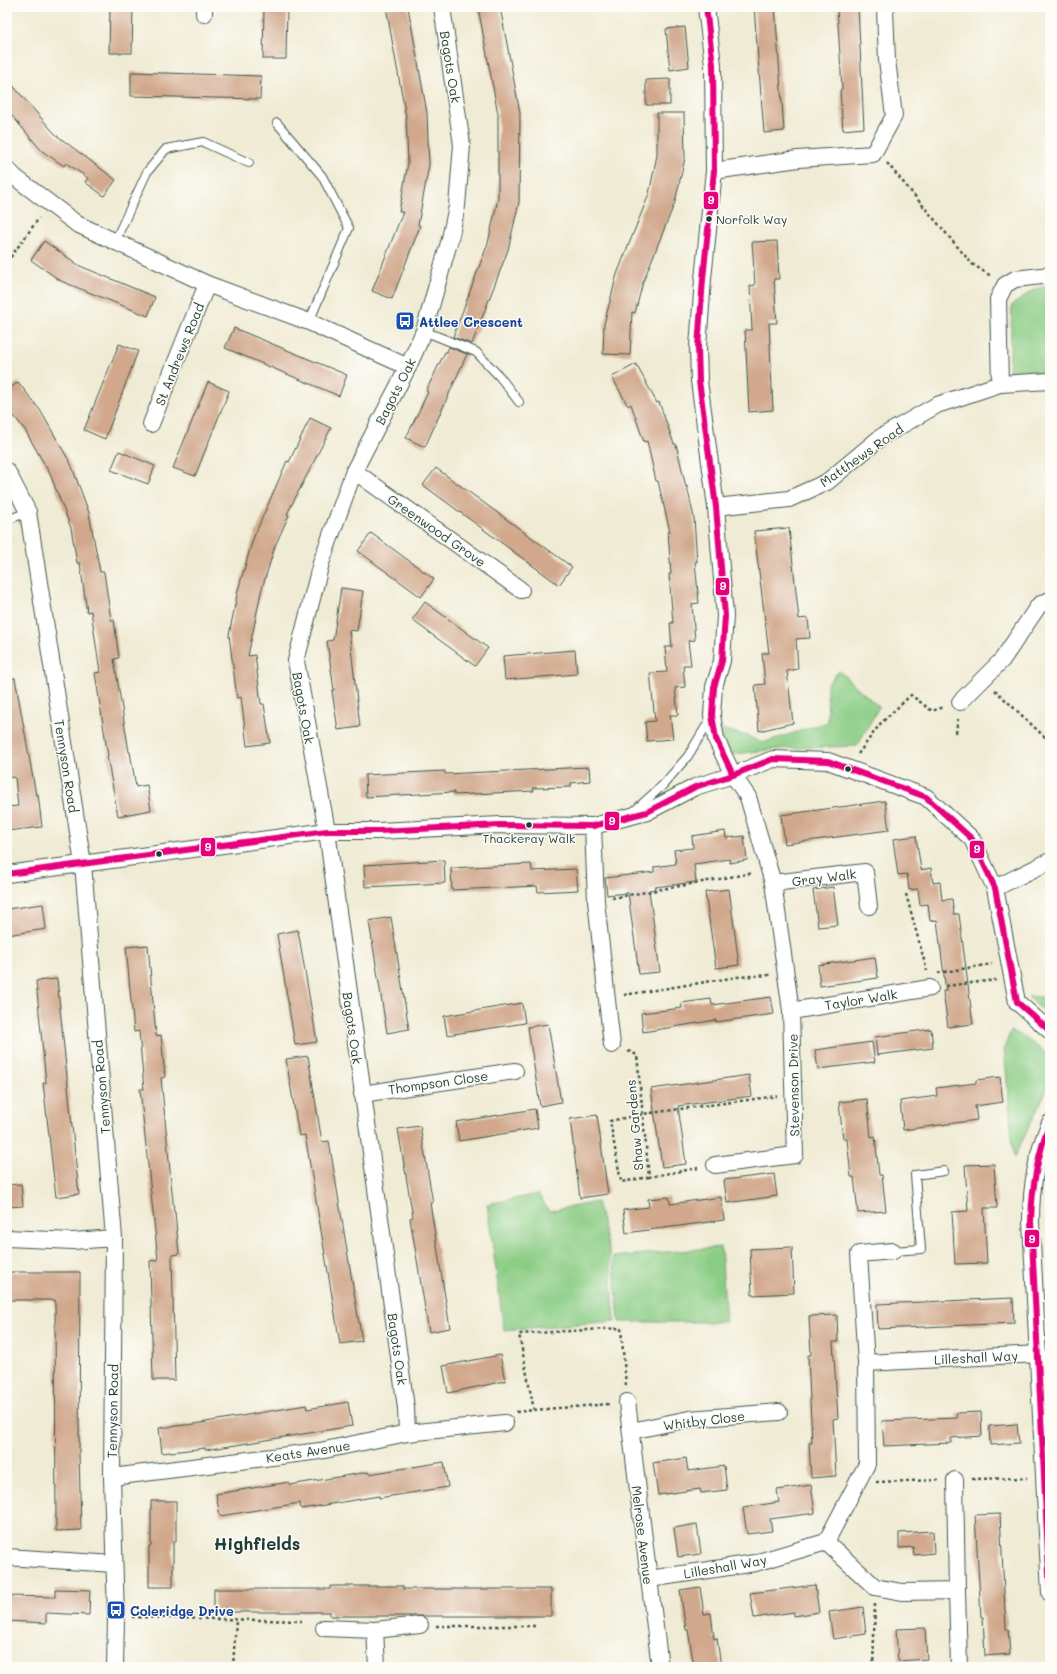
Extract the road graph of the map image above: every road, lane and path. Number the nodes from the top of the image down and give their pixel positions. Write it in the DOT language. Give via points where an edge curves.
graph roads {
  1 [pos="442,7"];
  2 [pos="706,7"];
  3 [pos="887,7"];
  4 [pos="277,123"];
  5 [pos="876,149"];
  6 [pos="249,163"];
  7 [pos="7,169"];
  8 [pos="714,171"];
  9 [pos="49,204"];
  10 [pos="115,241"];
  11 [pos="7,262"];
  12 [pos="1050,275"];
  13 [pos="207,284"];
  14 [pos="1005,285"];
  15 [pos="309,322"];
  16 [pos="424,331"];
  17 [pos="408,367"];
  18 [pos="1050,381"];
  19 [pos="1000,384"];
  20 [pos="519,402"];
  21 [pos="151,424"];
  22 [pos="7,471"];
  23 [pos="354,471"];
  24 [pos="716,507"];
  25 [pos="28,512"];
  26 [pos="7,520"];
  27 [pos="521,590"];
  28 [pos="1050,600"];
  29 [pos="982,679"];
  30 [pos="960,702"];
  31 [pos="712,715"];
  32 [pos="1050,742"];
  33 [pos="847,768"];
  34 [pos="733,775"];
  35 [pos="626,818"];
  36 [pos="593,826"];
  37 [pos="326,831"];
  38 [pos="1050,861"];
  39 [pos="83,864"];
  40 [pos="7,874"];
  41 [pos="771,877"];
  42 [pos="995,888"];
  43 [pos="906,894"];
  44 [pos="596,901"];
  45 [pos="869,906"];
  46 [pos="1010,961"];
  47 [pos="786,974"];
  48 [pos="1013,978"];
  49 [pos="929,981"];
  50 [pos="608,997"];
  51 [pos="792,1011"];
  52 [pos="1050,1032"];
  53 [pos="612,1045"];
  54 [pos="515,1071"];
  55 [pos="362,1094"];
  56 [pos="792,1094"];
  57 [pos="643,1114"];
  58 [pos="1050,1122"];
  59 [pos="714,1165"];
  60 [pos="944,1171"];
  61 [pos="649,1177"];
  62 [pos="7,1238"];
  63 [pos="114,1238"];
  64 [pos="893,1251"];
  65 [pos="1038,1354"];
  66 [pos="866,1363"];
  67 [pos="627,1402"];
  68 [pos="534,1410"];
  69 [pos="779,1412"];
  70 [pos="505,1423"];
  71 [pos="630,1431"];
  72 [pos="407,1433"];
  73 [pos="112,1477"];
  74 [pos="955,1480"];
  75 [pos="1048,1507"];
  76 [pos="826,1542"];
  77 [pos="7,1557"];
  78 [pos="114,1564"];
  79 [pos="649,1579"];
  80 [pos="875,1587"];
  81 [pos="957,1591"];
  82 [pos="1050,1593"];
  83 [pos="116,1616"];
  84 [pos="236,1620"];
  85 [pos="302,1621"];
  86 [pos="420,1626"];
  87 [pos="537,1626"];
  88 [pos="324,1628"];
  89 [pos="375,1630"];
  90 [pos="873,1666"];
  91 [pos="115,1667"];
  92 [pos="233,1667"];
  93 [pos="377,1667"];
  94 [pos="660,1667"];
  95 [pos="854,1667"];
  96 [pos="960,1667"];
  1 -- 16 [label="street, Bagots Oak" via="462,144 457,206"];
  2 -- 8 [label="street, Stevenson Drive" via="713,65"];
  3 -- 5 [label="street" via="887,60 894,116"];
  4 -- 15 [label="lane" via="322,176 349,228"];
  5 -- 8 [label="street" via="873,154 798,159"];
  5 -- 14 [label="path" via="972,264"];
  6 -- 10 [label="lane" via="203,142 166,149 147,172"];
  7 -- 9 [label="street"];
  8 -- 24 [label="street, Stevenson Drive" via="698,347 699,381"];
  9 -- 10 [label="street" via="77,224"];
  9 -- 11 [label="path"];
  10 -- 13 [label="street"];
  12 -- 14 [label="street" via="1016,279"];
  13 -- 15 [label="street"];
  13 -- 21 [label="street, St Andrews Road"];
  14 -- 19 [label="street" via="998,299"];
  15 -- 17 [label="street"];
  16 -- 17 [label="street, Bagots Oak"];
  16 -- 20 [label="lane" via="476,352"];
  17 -- 23 [label="street, Bagots Oak"];
  18 -- 19 [label="street, Matthews Road"];
  19 -- 24 [label="street, Matthews Road" via="938,405 881,437 827,482 795,496 788,499"];
  22 -- 25 [label="street, Tennyson Road"];
  23 -- 27 [label="street, Greenwood Grove"];
  23 -- 37 [label="street, Bagots Oak" via="321,563 296,661"];
  24 -- 31 [label="street, Stevenson Drive" via="725,616 722,661 714,687"];
  25 -- 26 [label="lane"];
  25 -- 39 [label="street, Tennyson Road"];
  28 -- 29 [label="street" via="1039,605 1002,660"];
  29 -- 30 [label="street"];
  29 -- 32 [label="path"];
  30 -- 33 [label="path" via="932,711 911,695 880,724"];
  31 -- 34 [label="street, Stevenson Drive" via="716,739"];
  31 -- 35 [label="lane" via="688,756 663,785"];
  33 -- 34 [label="street" via="828,761 773,759"];
  33 -- 42 [label="street" via="926,797 972,839"];
  34 -- 35 [label="street" via="696,787 647,812"];
  34 -- 41 [label="street, Stevenson Drive" via="748,797"];
  35 -- 36 [label="street"];
  36 -- 37 [label="street" via="500,825"];
  36 -- 44 [label="street"];
  37 -- 39 [label="street"];
  37 -- 55 [label="street, Bagots Oak"];
  38 -- 42 [label="street"];
  39 -- 40 [label="street"];
  39 -- 63 [label="street, Tennyson Road"];
  41 -- 44 [label="path"];
  41 -- 45 [label="street, Gray Walk" via="865,872"];
  41 -- 47 [label="street, Stevenson Drive"];
  42 -- 46 [label="street"];
  43 -- 49 [label="path"];
  44 -- 50 [label="street"];
  46 -- 48 [label="street"];
  46 -- 49 [label="path"];
  47 -- 50 [label="path" via="737,977"];
  47 -- 51 [label="street, Stevenson Drive"];
  48 -- 49 [label="path"];
  48 -- 52 [label="street" via="1018,1002"];
  49 -- 51 [label="street, Taylor Walk"];
  50 -- 53 [label="street"];
  51 -- 56 [label="street, Stevenson Drive"];
  53 -- 57 [label="path, Shaw Gardens" via="637,1055"];
  54 -- 55 [label="street, Thompson Close"];
  55 -- 72 [label="street, Bagots Oak" via="406,1408"];
  56 -- 57 [label="path"];
  56 -- 59 [label="street, Stevenson Drive" via="794,1155"];
  57 -- 61 [label="path, Shaw Gardens"];
  57 -- 61 [label="path" via="610,1121 621,1182"];
  58 -- 65 [label="street" via="1043,1139 1031,1193"];
  59 -- 61 [label="path, Shaw Gardens"];
  60 -- 64 [label="lane" via="916,1175 921,1249"];
  62 -- 63 [label="street" via="73,1241"];
  63 -- 73 [label="street, Tennyson Road"];
  64 -- 66 [label="street" via="859,1254"];
  65 -- 66 [label="street, Lilleshall Way"];
  65 -- 75 [label="street"];
  66 -- 76 [label="street" via="867,1464"];
  67 -- 68 [label="path"];
  67 -- 68 [label="path" via="621,1328 519,1334"];
  67 -- 71 [label="street, Melrose Avenue"];
  68 -- 70 [label="path" via="516,1412"];
  69 -- 71 [label="street, Whitby Close" via="689,1419"];
  70 -- 72 [label="street, Keats Avenue"];
  71 -- 79 [label="street, Melrose Avenue"];
  72 -- 73 [label="street, Keats Avenue" via="320,1451"];
  73 -- 78 [label="street, Tennyson Road"];
  74 -- 81 [label="street"];
  75 -- 82 [label="street"];
  76 -- 79 [label="street, Lilleshall Way" via="755,1563"];
  76 -- 80 [label="street"];
  77 -- 78 [label="street"];
  78 -- 83 [label="street, Tennyson Road"];
  79 -- 94 [label="street, Melrose Avenue"];
  80 -- 81 [label="street" via="902,1592"];
  80 -- 90 [label="path"];
  81 -- 96 [label="street"];
  83 -- 84 [label="path"];
  83 -- 91 [label="street, Tennyson Road"];
  84 -- 85 [label="path"];
  84 -- 92 [label="path"];
  86 -- 87 [label="path"];
  86 -- 89 [label="street"];
  88 -- 89 [label="street"];
  89 -- 93 [label="street"];
  90 -- 95 [label="path"];
}
